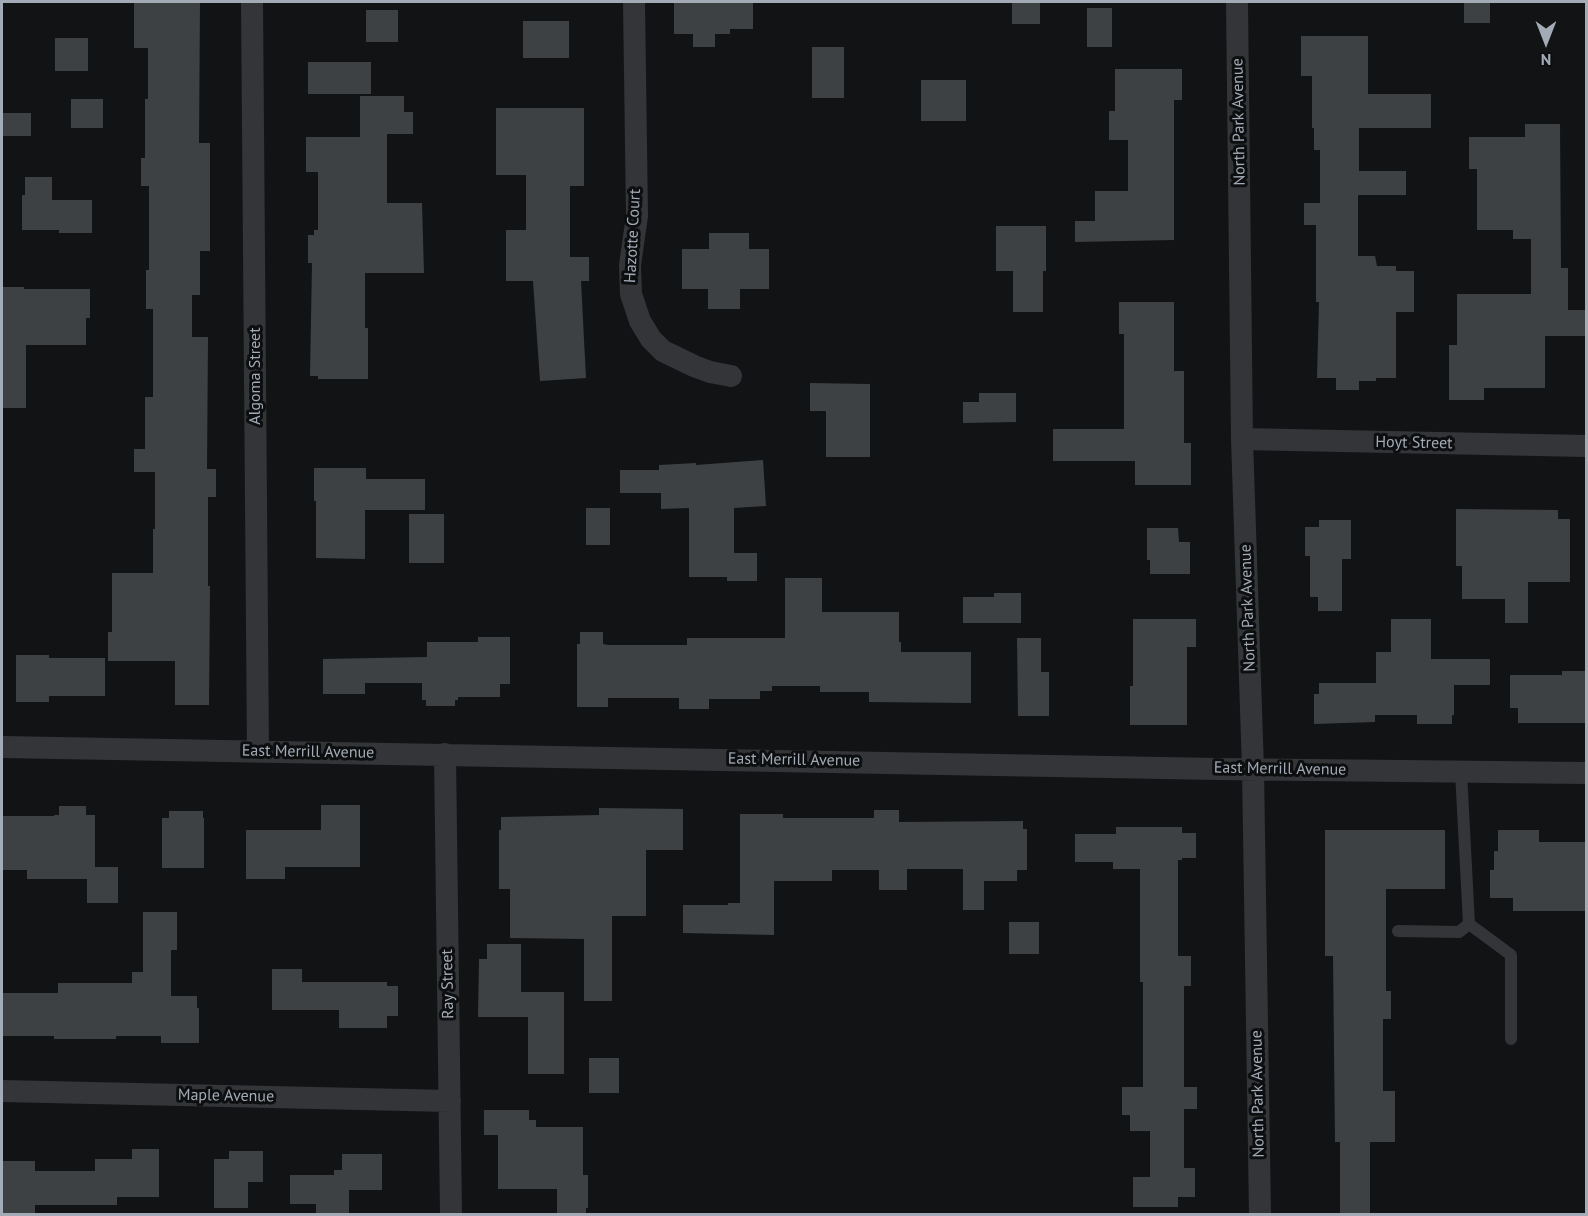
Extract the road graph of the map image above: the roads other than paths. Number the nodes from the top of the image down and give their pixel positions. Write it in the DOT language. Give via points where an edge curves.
graph roads {
  1 [pos="252,2"];
  2 [pos="634,2"];
  3 [pos="1237,2"];
  4 [pos="731,376"];
  5 [pos="1242,439"];
  6 [pos="1587,446"];
  7 [pos="2,747"];
  8 [pos="258,751"];
  9 [pos="445,754"];
  10 [pos="1253,769"];
  11 [pos="1461,772"];
  12 [pos="1587,773"];
  13 [pos="1468,924"];
  14 [pos="1398,931"];
  15 [pos="1511,1039"];
  16 [pos="2,1091"];
  17 [pos="450,1101"];
  18 [pos="451,1215"];
  19 [pos="1260,1215"];
  1 -- 8 [label="street, Algoma Street"];
  2 -- 4 [label="street, Hazotte Court" via="637,216 630,265 631,294 640,321 663,351 710,372"];
  3 -- 5 [label="street, North Park Avenue"];
  5 -- 6 [label="street, Hoyt Street"];
  5 -- 10 [label="street, North Park Avenue"];
  7 -- 8 [label="street, East Merrill Avenue"];
  8 -- 9 [label="street, East Merrill Avenue"];
  9 -- 10 [label="street, East Merrill Avenue"];
  9 -- 17 [label="street, Ray Street"];
  10 -- 11 [label="street, East Merrill Avenue"];
  10 -- 19 [label="street, North Park Avenue"];
  11 -- 12 [label="street, East Merrill Avenue"];
  11 -- 13 [label="lane"];
  13 -- 14 [label="lane" via="1459,932"];
  13 -- 15 [label="lane" via="1511,955"];
  16 -- 17 [label="street, Maple Avenue"];
  17 -- 18 [label="street, Ray Street"];
}
